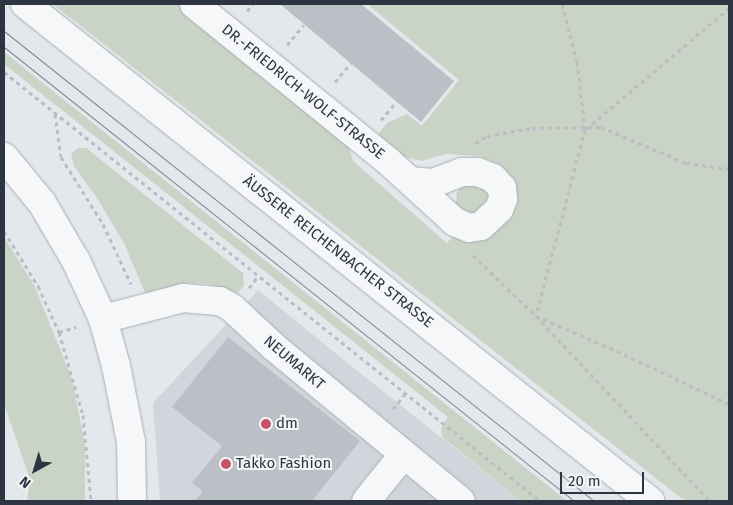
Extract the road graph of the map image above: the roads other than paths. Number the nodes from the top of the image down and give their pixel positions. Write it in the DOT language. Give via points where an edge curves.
graph roads {
  1 [pos="25,4"];
  2 [pos="194,4"];
  3 [pos="4,157"];
  4 [pos="411,181"];
  5 [pos="103,319"];
  6 [pos="404,454"];
  7 [pos="132,501"];
  8 [pos="366,501"];
  9 [pos="461,501"];
  10 [pos="650,501"];
  1 -- 10 [label="street, ÄUSSERE REICHENBACHER STRASSE"];
  2 -- 4 [label="street, DR.-FRIEDRICH-WOLF-STRASSE"];
  3 -- 5 [label="street" via="42,203 76,260"];
  5 -- 6 [label="street, NEUMARKT" via="182,298 220,301"];
  5 -- 7 [label="street" via="131,442"];
  6 -- 8 [label="street"];
  6 -- 9 [label="street, NEUMARKT"];
}
